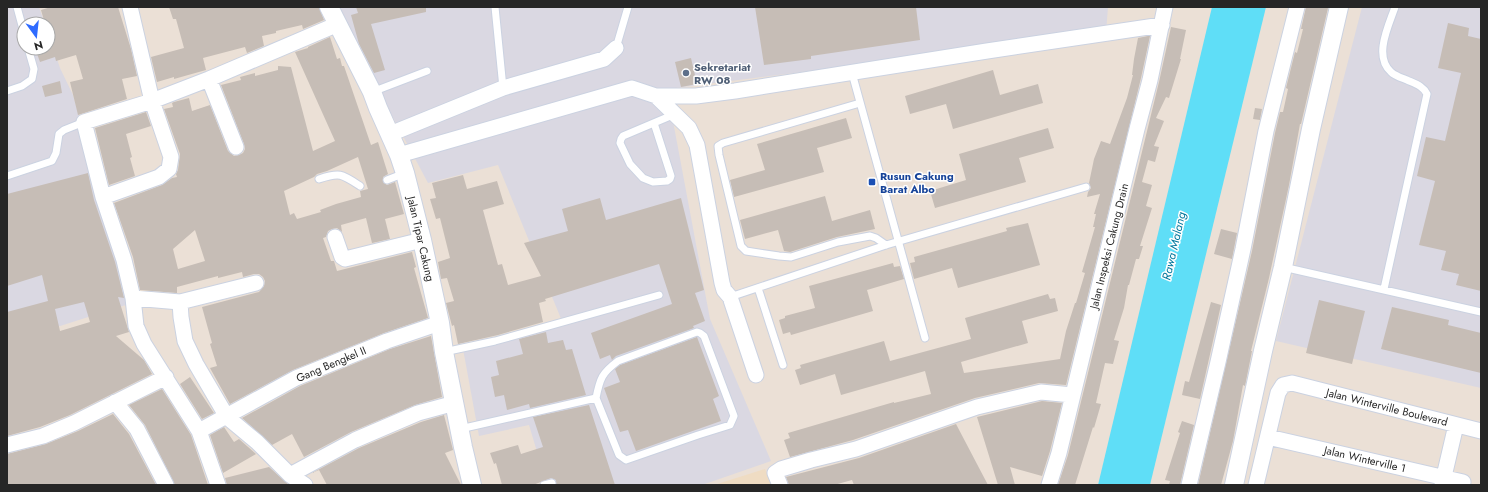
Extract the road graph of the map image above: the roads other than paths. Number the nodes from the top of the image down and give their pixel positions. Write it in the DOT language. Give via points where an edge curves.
graph roads {
  1 [pos="130,7"];
  2 [pos="329,7"];
  3 [pos="495,7"];
  4 [pos="628,7"];
  5 [pos="1165,7"];
  6 [pos="1297,7"];
  7 [pos="1339,7"];
  8 [pos="1395,7"];
  9 [pos="338,24"];
  10 [pos="1162,25"];
  11 [pos="616,48"];
  12 [pos="30,56"];
  13 [pos="427,71"];
  14 [pos="852,73"];
  15 [pos="209,79"];
  16 [pos="503,88"];
  17 [pos="7,91"];
  18 [pos="372,92"];
  19 [pos="656,96"];
  20 [pos="152,101"];
  21 [pos="860,103"];
  22 [pos="676,114"];
  23 [pos="84,122"];
  24 [pos="654,123"];
  25 [pos="390,134"];
  26 [pos="236,146"];
  27 [pos="399,155"];
  28 [pos="405,173"];
  29 [pos="7,176"];
  30 [pos="318,179"];
  31 [pos="387,180"];
  32 [pos="360,186"];
  33 [pos="1086,187"];
  34 [pos="103,197"];
  35 [pos="335,237"];
  36 [pos="422,240"];
  37 [pos="898,241"];
  38 [pos="886,245"];
  39 [pos="1283,266"];
  40 [pos="256,283"];
  41 [pos="758,288"];
  42 [pos="1384,289"];
  43 [pos="659,295"];
  44 [pos="730,297"];
  45 [pos="133,298"];
  46 [pos="180,302"];
  47 [pos="1481,312"];
  48 [pos="440,323"];
  49 [pos="925,338"];
  50 [pos="444,352"];
  51 [pos="783,364"];
  52 [pos="756,375"];
  53 [pos="166,377"];
  54 [pos="1072,395"];
  55 [pos="596,398"];
  56 [pos="115,402"];
  57 [pos="454,403"];
  58 [pos="227,417"];
  59 [pos="1456,425"];
  60 [pos="460,429"];
  61 [pos="1481,431"];
  62 [pos="199,432"];
  63 [pos="1268,437"];
  64 [pos="7,445"];
  65 [pos="290,475"];
  66 [pos="1443,481"];
  67 [pos="1463,482"];
  68 [pos="166,485"];
  69 [pos="218,485"];
  70 [pos="305,485"];
  71 [pos="472,485"];
  72 [pos="780,485"];
  73 [pos="1049,485"];
  74 [pos="1189,485"];
  75 [pos="1234,485"];
  76 [pos="1256,485"];
  1 -- 20 [label="street"];
  2 -- 9 [label="street, Jalan Tipar Cakung"];
  3 -- 16 [label="lane"];
  4 -- 11 [label="lane"];
  5 -- 10 [label="street, Jalan Inspeksi Cakung Drain"];
  6 -- 74 [label="street" via="1266,131 1222,347"];
  7 -- 39 [label="street"];
  8 -- 42 [label="lane" via="1385,38 1384,64 1391,73 1424,88 1427,94"];
  9 -- 15 [label="street"];
  9 -- 18 [label="street, Jalan Tipar Cakung"];
  10 -- 14 [label="street" via="987,50"];
  10 -- 54 [label="street, Jalan Inspeksi Cakung Drain"];
  11 -- 16 [label="street" via="604,59"];
  12 -- 17 [label="lane" via="34,69 32,79"];
  13 -- 18 [label="lane"];
  14 -- 19 [label="street" via="735,92 696,96"];
  14 -- 21 [label="lane"];
  15 -- 20 [label="street"];
  15 -- 26 [label="street"];
  16 -- 25 [label="street"];
  18 -- 25 [label="street, Jalan Tipar Cakung"];
  19 -- 22 [label="street"];
  19 -- 27 [label="street" via="632,88"];
  20 -- 23 [label="street"];
  20 -- 34 [label="street" via="170,157 169,169 159,177"];
  21 -- 37 [label="lane"];
  21 -- 38 [label="lane" via="723,143 718,146 719,155 741,246 746,251 791,257 838,242 870,236"];
  22 -- 24 [label="lane"];
  22 -- 44 [label="street" via="689,128 697,145 722,283"];
  23 -- 29 [label="lane" via="59,134 52,161"];
  23 -- 34 [label="street"];
  24 -- 24 [label="lane" via="671,176 667,181 652,182 643,178 630,164 620,143 624,136"];
  25 -- 27 [label="street, Jalan Tipar Cakung"];
  27 -- 28 [label="street, Jalan Tipar Cakung"];
  28 -- 31 [label="lane"];
  28 -- 36 [label="street, Jalan Tipar Cakung"];
  30 -- 32 [label="lane" via="333,174 344,176"];
  33 -- 37 [label="lane"];
  34 -- 45 [label="street" via="122,253"];
  35 -- 36 [label="street" via="345,259"];
  36 -- 48 [label="street, Jalan Tipar Cakung"];
  37 -- 38 [label="lane"];
  37 -- 49 [label="lane"];
  38 -- 41 [label="lane"];
  39 -- 42 [label="lane"];
  39 -- 75 [label="street"];
  40 -- 46 [label="street"];
  41 -- 44 [label="lane"];
  41 -- 51 [label="lane"];
  42 -- 47 [label="lane"];
  43 -- 50 [label="lane"];
  44 -- 52 [label="street"];
  45 -- 46 [label="street"];
  45 -- 53 [label="street" via="136,326 144,344"];
  46 -- 58 [label="street" via="185,341"];
  48 -- 50 [label="street, Jalan Tipar Cakung"];
  48 -- 58 [label="street, Gang Bengkel II" via="387,341 296,378"];
  50 -- 57 [label="street, Jalan Tipar Cakung"];
  53 -- 56 [label="street"];
  53 -- 62 [label="street"];
  54 -- 72 [label="street" via="1042,392 977,407 856,449 781,469 775,473"];
  54 -- 73 [label="street, Jalan Inspeksi Cakung Drain"];
  55 -- 55 [label="lane" via="619,455 626,460 730,425 734,416 704,336 696,332 618,361 608,368 600,380"];
  55 -- 60 [label="lane"];
  56 -- 64 [label="street" via="43,436"];
  56 -- 68 [label="street" via="137,429"];
  57 -- 60 [label="street, Jalan Tipar Cakung"];
  57 -- 65 [label="street" via="418,413 362,437"];
  58 -- 62 [label="street, Gang Bengkel II"];
  58 -- 65 [label="street"];
  59 -- 61 [label="street, Jalan Winterville Boulevard"];
  59 -- 63 [label="street, Jalan Winterville Boulevard" via="1292,383 1283,385 1278,393"];
  59 -- 66 [label="street"];
  60 -- 71 [label="street, Jalan Tipar Cakung"];
  62 -- 69 [label="street"];
  63 -- 66 [label="street, Jalan Winterville 1"];
  63 -- 76 [label="street"];
  65 -- 70 [label="street"];
  66 -- 67 [label="street, Jalan Winterville 1"];
}
